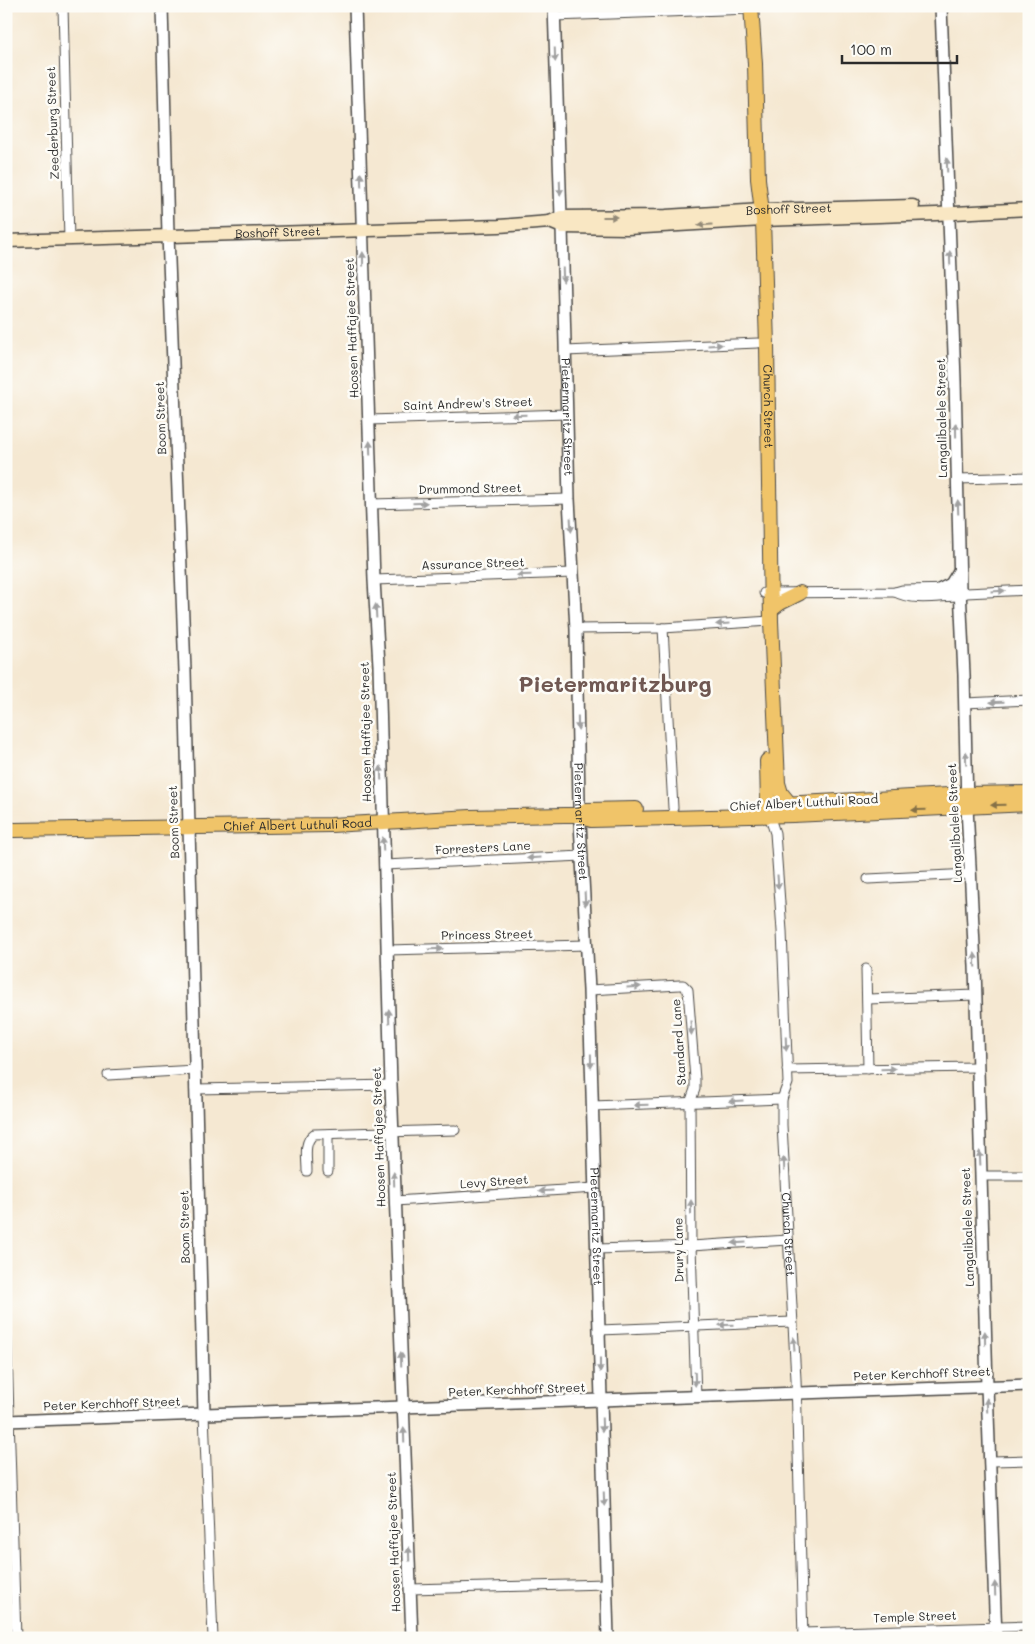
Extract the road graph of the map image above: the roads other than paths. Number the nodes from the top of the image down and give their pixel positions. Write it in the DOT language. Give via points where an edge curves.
graph roads {
  1 [pos="63,6"];
  2 [pos="162,6"];
  3 [pos="355,6"];
  4 [pos="941,6"];
  5 [pos="749,8"];
  6 [pos="554,11"];
  7 [pos="1029,204"];
  8 [pos="948,209"];
  9 [pos="1029,209"];
  10 [pos="758,215"];
  11 [pos="557,222"];
  12 [pos="363,229"];
  13 [pos="168,235"];
  14 [pos="69,240"];
  15 [pos="6,241"];
  16 [pos="758,343"];
  17 [pos="565,351"];
  18 [pos="568,414"];
  19 [pos="369,420"];
  20 [pos="1029,477"];
  21 [pos="957,479"];
  22 [pos="570,499"];
  23 [pos="371,504"];
  24 [pos="959,571"];
  25 [pos="573,574"];
  26 [pos="374,580"];
  27 [pos="939,590"];
  28 [pos="1029,590"];
  29 [pos="767,592"];
  30 [pos="895,592"];
  31 [pos="962,592"];
  32 [pos="800,593"];
  33 [pos="769,617"];
  34 [pos="663,628"];
  35 [pos="576,629"];
  36 [pos="1029,700"];
  37 [pos="965,703"];
  38 [pos="1029,793"];
  39 [pos="967,800"];
  40 [pos="1029,804"];
  41 [pos="673,808"];
  42 [pos="777,810"];
  43 [pos="581,815"];
  44 [pos="382,822"];
  45 [pos="189,828"];
  46 [pos="9,830"];
  47 [pos="582,856"];
  48 [pos="384,865"];
  49 [pos="972,874"];
  50 [pos="868,879"];
  51 [pos="587,945"];
  52 [pos="387,950"];
  53 [pos="866,969"];
  54 [pos="589,990"];
  55 [pos="975,995"];
  56 [pos="868,999"];
  57 [pos="977,1067"];
  58 [pos="868,1069"];
  59 [pos="195,1070"];
  60 [pos="787,1070"];
  61 [pos="108,1076"];
  62 [pos="391,1085"];
  63 [pos="195,1089"];
  64 [pos="782,1099"];
  65 [pos="690,1104"];
  66 [pos="592,1106"];
  67 [pos="455,1130"];
  68 [pos="392,1133"];
  69 [pos="328,1134"];
  70 [pos="307,1170"];
  71 [pos="328,1171"];
  72 [pos="981,1176"];
  73 [pos="1029,1176"];
  74 [pos="595,1188"];
  75 [pos="395,1201"];
  76 [pos="788,1240"];
  77 [pos="691,1246"];
  78 [pos="597,1249"];
  79 [pos="6,1320"];
  80 [pos="792,1322"];
  81 [pos="694,1326"];
  82 [pos="600,1330"];
  83 [pos="1029,1385"];
  84 [pos="987,1386"];
  85 [pos="796,1393"];
  86 [pos="696,1397"];
  87 [pos="601,1401"];
  88 [pos="402,1407"];
  89 [pos="204,1414"];
  90 [pos="8,1421"];
  91 [pos="1029,1460"];
  92 [pos="991,1461"];
  93 [pos="606,1584"];
  94 [pos="410,1589"];
  95 [pos="1029,1626"];
  96 [pos="996,1632"];
  97 [pos="803,1635"];
  98 [pos="16,1638"];
  99 [pos="214,1638"];
  100 [pos="412,1638"];
  101 [pos="608,1638"];
  1 -- 14 [label="street, Zeederburg Street"];
  2 -- 13 [label="street, Boom Street"];
  12 -- 3 [label="street, Hoosen Haffajee Street, one-way"];
  8 -- 4 [label="street, Langalibalele Street, one-way"];
  5 -- 6 [label="street"];
  5 -- 10 [label="main road, Church Street"];
  6 -- 11 [label="street, Pietermaritz Street, one-way"];
  7 -- 8 [label="main road, Boshoff Street"];
  8 -- 9 [label="main road, Boshoff Street"];
  8 -- 10 [label="main road, Boshoff Street"];
  21 -- 8 [label="street, Langalibalele Street, one-way"];
  10 -- 11 [label="main road, Boshoff Street" via="666,227 628,228"];
  10 -- 16 [label="main road, Church Street"];
  10 -- 29 [label="main road, Church Street"];
  11 -- 12 [label="main road, Boshoff Street"];
  11 -- 17 [label="street, Pietermaritz Street, one-way"];
  12 -- 13 [label="main road, Boshoff Street"];
  19 -- 12 [label="street, Hoosen Haffajee Street, one-way"];
  13 -- 14 [label="main road, Boshoff Street"];
  13 -- 45 [label="street, Boom Street"];
  14 -- 15 [label="main road, Boshoff Street"];
  17 -- 16 [label="street, one-way"];
  16 -- 29 [label="main road, Church Street"];
  17 -- 18 [label="street, Pietermaritz Street"];
  18 -- 19 [label="street, Saint Andrew's Street, one-way"];
  18 -- 22 [label="street, Pietermaritz Street"];
  23 -- 19 [label="street, Hoosen Haffajee Street, one-way"];
  20 -- 21 [label="street"];
  24 -- 21 [label="street, Langalibalele Street, one-way"];
  23 -- 22 [label="street, Drummond Street, one-way"];
  22 -- 25 [label="street, Pietermaritz Street, one-way"];
  23 -- 26 [label="street, Hoosen Haffajee Street"];
  24 -- 27 [label="street" via="951,584"];
  24 -- 31 [label="street, Langalibalele Street"];
  25 -- 26 [label="street, Assurance Street, one-way"];
  25 -- 35 [label="street, Pietermaritz Street"];
  44 -- 26 [label="street, Hoosen Haffajee Street, one-way"];
  27 -- 30 [label="street"];
  27 -- 31 [label="street"];
  31 -- 28 [label="street, one-way"];
  29 -- 32 [label="street"];
  29 -- 33 [label="main road, Church Street"];
  30 -- 31 [label="street" via="905,597"];
  30 -- 32 [label="street"];
  31 -- 37 [label="street, Langalibalele Street"];
  32 -- 33 [label="main road" via="780,602"];
  33 -- 34 [label="street, one-way"];
  33 -- 42 [label="main road, Church Street"];
  33 -- 42 [label="main road, Church Street" via="781,793"];
  34 -- 35 [label="street"];
  34 -- 41 [label="street"];
  35 -- 43 [label="street, Pietermaritz Street, one-way"];
  36 -- 37 [label="street, one-way"];
  39 -- 37 [label="street, Langalibalele Street, one-way"];
  38 -- 39 [label="main road, Chief Albert Luthuli Road"];
  40 -- 39 [label="main road, Chief Albert Luthuli Road, one-way"];
  39 -- 42 [label="main road, Chief Albert Luthuli Road"];
  39 -- 49 [label="street, Langalibalele Street"];
  41 -- 42 [label="main road, Chief Albert Luthuli Road"];
  41 -- 43 [label="main road, Chief Albert Luthuli Road" via="586,810"];
  42 -- 43 [label="main road, Chief Albert Luthuli Road" via="591,820"];
  42 -- 60 [label="street, Church Street, one-way" via="775,834"];
  43 -- 44 [label="main road, Chief Albert Luthuli Road"];
  43 -- 47 [label="street, Pietermaritz Street"];
  44 -- 45 [label="main road, Chief Albert Luthuli Road"];
  48 -- 44 [label="street, Hoosen Haffajee Street, one-way"];
  45 -- 46 [label="main road, Chief Albert Luthuli Road"];
  45 -- 59 [label="street, Boom Street"];
  47 -- 48 [label="street, Forresters Lane, one-way"];
  47 -- 51 [label="street, Pietermaritz Street, one-way"];
  48 -- 52 [label="street, Hoosen Haffajee Street"];
  49 -- 50 [label="street"];
  55 -- 49 [label="street, Langalibalele Street, one-way"];
  52 -- 51 [label="street, Princess Street, one-way"];
  51 -- 54 [label="street, Pietermaritz Street"];
  62 -- 52 [label="street, Hoosen Haffajee Street, one-way"];
  53 -- 56 [label="street"];
  54 -- 65 [label="street, Standard Lane, one-way" via="680,985 686,988 695,1079"];
  54 -- 66 [label="street, Pietermaritz Street, one-way"];
  55 -- 56 [label="street"];
  55 -- 57 [label="street, Langalibalele Street"];
  56 -- 58 [label="street"];
  58 -- 57 [label="street, one-way"];
  72 -- 57 [label="street, Langalibalele Street, one-way"];
  58 -- 60 [label="street"];
  59 -- 61 [label="street"];
  59 -- 63 [label="street, Boom Street"];
  60 -- 64 [label="street, Church Street" via="788,1083"];
  62 -- 63 [label="street"];
  62 -- 68 [label="street, Hoosen Haffajee Street"];
  63 -- 89 [label="street, Boom Street"];
  64 -- 65 [label="street, one-way"];
  76 -- 64 [label="street, Church Street, one-way"];
  65 -- 66 [label="street, one-way"];
  77 -- 65 [label="street, Drury Lane, one-way"];
  66 -- 74 [label="street, Pietermaritz Street"];
  67 -- 68 [label="street"];
  68 -- 69 [label="street"];
  75 -- 68 [label="street, Hoosen Haffajee Street, one-way"];
  69 -- 70 [label="street" via="309,1137"];
  69 -- 71 [label="street"];
  72 -- 73 [label="street"];
  84 -- 72 [label="street, Langalibalele Street, one-way"];
  74 -- 75 [label="street, Levy Street, one-way"];
  74 -- 78 [label="street, Pietermaritz Street"];
  88 -- 75 [label="street, Hoosen Haffajee Street, one-way"];
  76 -- 77 [label="street, one-way"];
  76 -- 80 [label="street, Church Street"];
  77 -- 78 [label="street"];
  77 -- 81 [label="street, Drury Lane"];
  78 -- 82 [label="street, Pietermaritz Street"];
  79 -- 90 [label="street"];
  80 -- 81 [label="street, one-way"];
  85 -- 80 [label="street, Church Street, one-way"];
  81 -- 82 [label="street"];
  81 -- 86 [label="street, Drury Lane, one-way"];
  82 -- 87 [label="street, Pietermaritz Street, one-way"];
  83 -- 84 [label="street, Peter Kerchhoff Street"];
  84 -- 85 [label="street, Peter Kerchhoff Street"];
  92 -- 84 [label="street, Langalibalele Street, one-way"];
  85 -- 86 [label="street, Peter Kerchhoff Street"];
  85 -- 97 [label="street, Church Street"];
  86 -- 87 [label="street, Peter Kerchhoff Street"];
  87 -- 88 [label="street, Peter Kerchhoff Street"];
  87 -- 93 [label="street, Pietermaritz Street, one-way"];
  88 -- 89 [label="street, Peter Kerchhoff Street"];
  94 -- 88 [label="street, Hoosen Haffajee Street, one-way"];
  89 -- 90 [label="street, Peter Kerchhoff Street"];
  89 -- 99 [label="street, Boom Street"];
  90 -- 98 [label="street"];
  91 -- 92 [label="street"];
  96 -- 92 [label="street, Langalibalele Street, one-way"];
  93 -- 94 [label="street"];
  93 -- 101 [label="street, Pietermaritz Street"];
  94 -- 100 [label="street, Hoosen Haffajee Street"];
  95 -- 96 [label="street, Temple Street"];
  96 -- 97 [label="street, Temple Street"];
}
